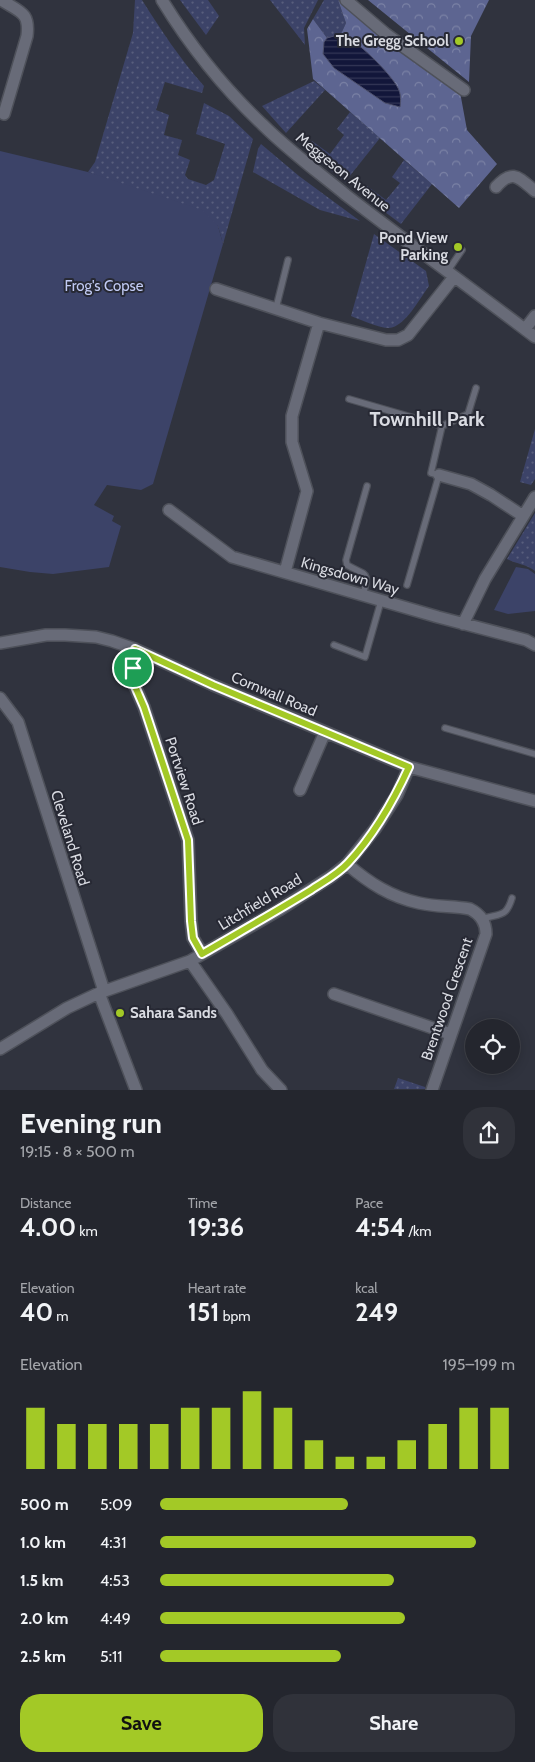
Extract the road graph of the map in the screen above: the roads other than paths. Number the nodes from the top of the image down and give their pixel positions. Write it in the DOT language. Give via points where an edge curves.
graph roads {
  1 [pos="1,0"];
  2 [pos="162,0"];
  3 [pos="346,0"];
  4 [pos="464,90"];
  5 [pos="4,114"];
  6 [pos="496,187"];
  7 [pos="535,191"];
  8 [pos="462,250"];
  9 [pos="288,260"];
  10 [pos="451,274"];
  11 [pos="216,289"];
  12 [pos="276,308"];
  13 [pos="535,316"];
  14 [pos="319,324"];
  15 [pos="525,329"];
  16 [pos="535,337"];
  17 [pos="476,388"];
  18 [pos="349,399"];
  19 [pos="442,426"];
  20 [pos="439,476"];
  21 [pos="367,486"];
  22 [pos="535,497"];
  23 [pos="169,510"];
  24 [pos="523,516"];
  25 [pos="285,572"];
  26 [pos="407,585"];
  27 [pos="363,595"];
  28 [pos="381,601"];
  29 [pos="464,624"];
  30 [pos="0,643"];
  31 [pos="334,645"];
  32 [pos="535,645"];
  33 [pos="135,649"];
  34 [pos="0,698"];
  35 [pos="445,728"];
  36 [pos="325,732"];
  37 [pos="535,754"];
  38 [pos="409,767"];
  39 [pos="300,790"];
  40 [pos="535,801"];
  41 [pos="347,864"];
  42 [pos="512,898"];
  43 [pos="482,919"];
  44 [pos="202,954"];
  45 [pos="190,961"];
  46 [pos="101,992"];
  47 [pos="334,994"];
  48 [pos="450,1034"];
  49 [pos="0,1049"];
  50 [pos="136,1090"];
  51 [pos="281,1090"];
  52 [pos="432,1090"];
  1 -- 5 [label="street" via="24,14 28,25 28,36"];
  2 -- 10 [label="street, Meggeson Avenue" via="208,64 263,126 299,158"];
  3 -- 4 [label="street" via="386,34"];
  6 -- 7 [label="street" via="504,178 512,176"];
  8 -- 10 [label="lane"];
  9 -- 12 [label="lane"];
  10 -- 14 [label="street" via="408,335 398,340"];
  10 -- 15 [label="street, Meggeson Avenue"];
  11 -- 12 [label="street"];
  12 -- 14 [label="street"];
  13 -- 15 [label="street"];
  14 -- 25 [label="street" via="292,416 292,442 307,491"];
  15 -- 16 [label="street, Meggeson Avenue"];
  17 -- 19 [label="lane" via="468,414"];
  18 -- 19 [label="lane"];
  19 -- 20 [label="lane" via="431,473"];
  20 -- 24 [label="street" via="471,484"];
  20 -- 26 [label="lane"];
  21 -- 27 [label="lane" via="346,560 366,576"];
  22 -- 24 [label="street"];
  23 -- 25 [label="street, Kingsdown Way" via="232,557"];
  24 -- 29 [label="street"];
  25 -- 27 [label="street, Kingsdown Way"];
  27 -- 28 [label="street, Kingsdown Way"];
  28 -- 29 [label="street, Kingsdown Way"];
  28 -- 31 [label="lane" via="365,657"];
  29 -- 32 [label="street, Kingsdown Way"];
  30 -- 33 [label="street, Cornwall Road" via="80,635"];
  33 -- 36 [label="street, Cornwall Road"];
  33 -- 44 [label="street, Portview Road" via="134,684 188,840 192,930"];
  34 -- 46 [label="street, Cleveland Road" via="18,722"];
  35 -- 37 [label="lane"];
  36 -- 38 [label="street, Cornwall Road"];
  36 -- 39 [label="street"];
  38 -- 40 [label="street, Cornwall Road"];
  38 -- 41 [label="street, Litchfield Road" via="376,829"];
  41 -- 43 [label="street, Brentwood Crescent" via="385,892 419,903 470,910"];
  41 -- 44 [label="street, Litchfield Road" via="279,910"];
  42 -- 43 [label="lane" via="504,913"];
  43 -- 48 [label="street, Brentwood Crescent" via="486,934"];
  44 -- 45 [label="street, Litchfield Road"];
  45 -- 46 [label="street, Litchfield Road"];
  45 -- 51 [label="street" via="262,1070"];
  46 -- 49 [label="street, Litchfield Road" via="62,1010"];
  46 -- 50 [label="street, Cleveland Road"];
  47 -- 48 [label="street"];
  48 -- 52 [label="street, Brentwood Crescent"];
}
